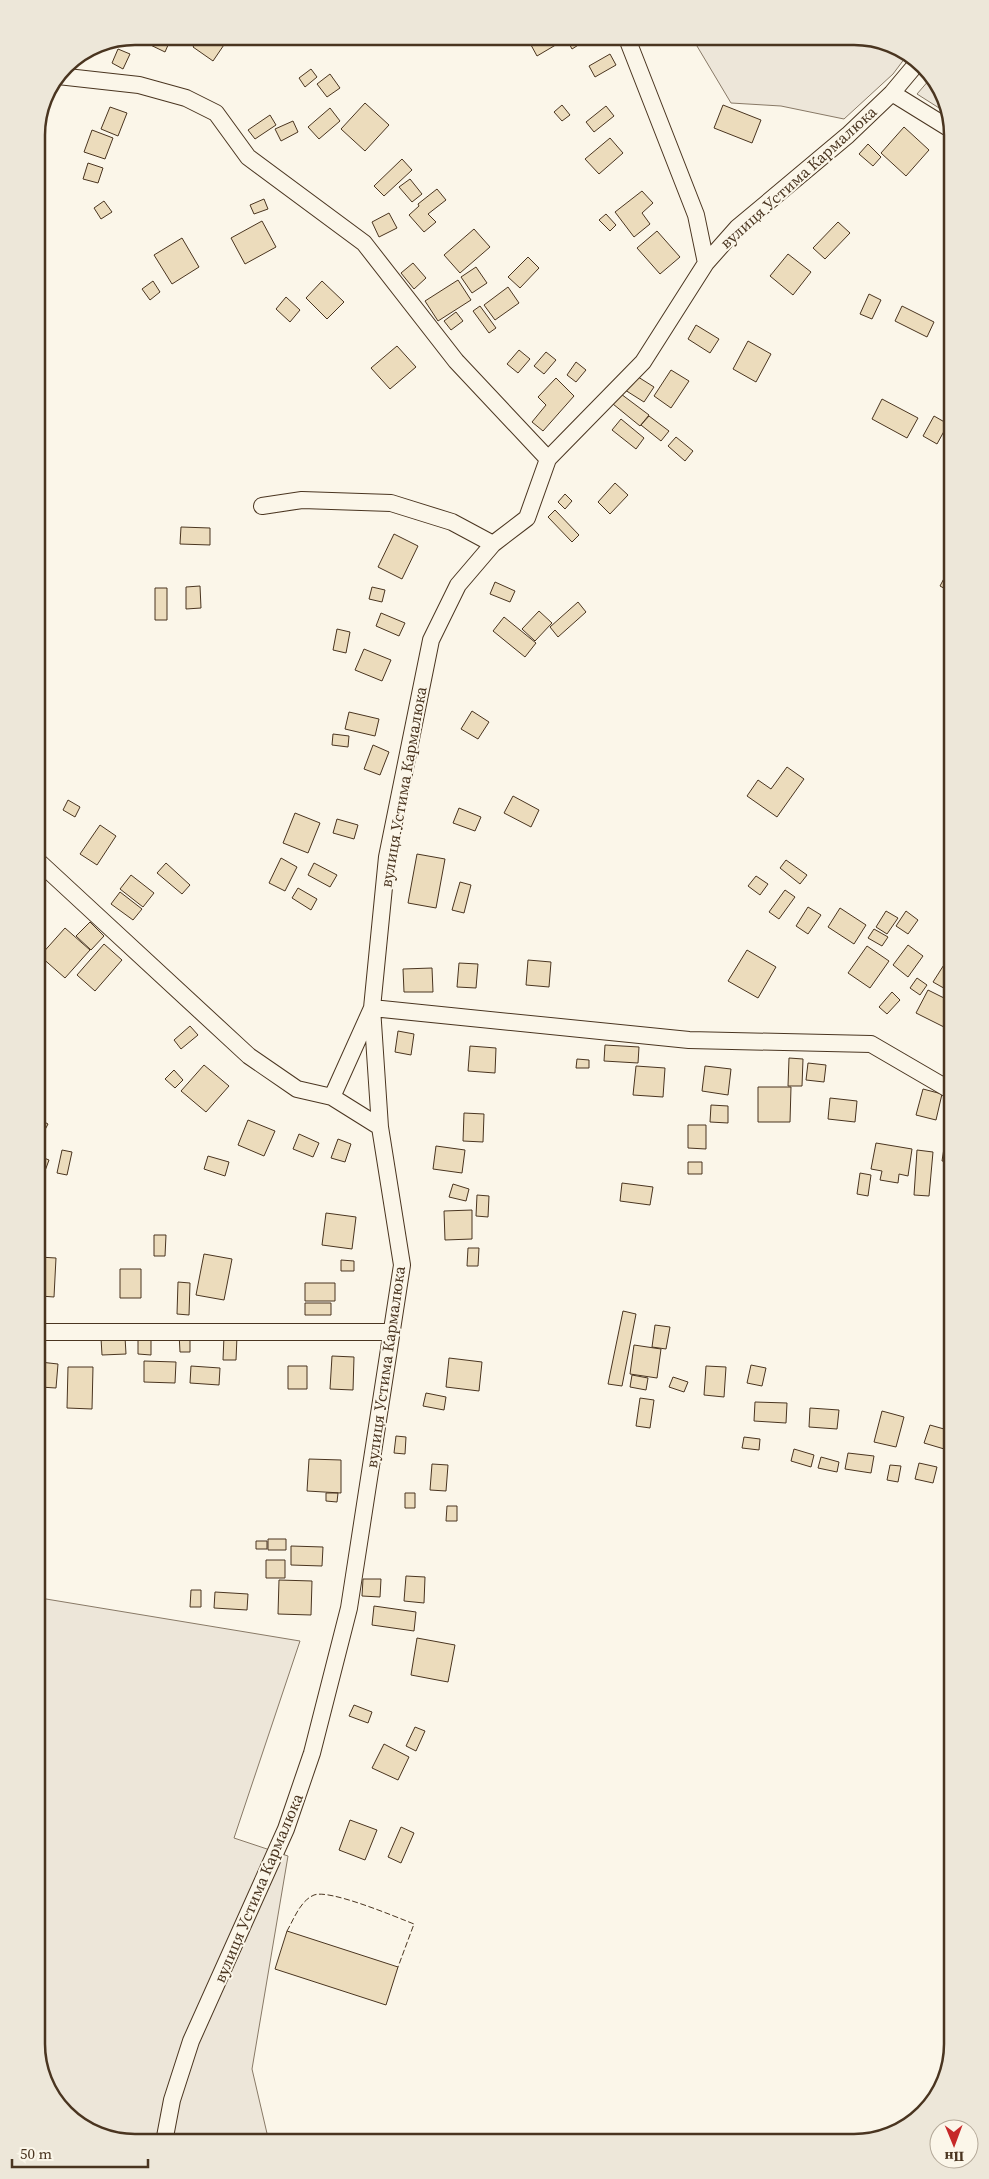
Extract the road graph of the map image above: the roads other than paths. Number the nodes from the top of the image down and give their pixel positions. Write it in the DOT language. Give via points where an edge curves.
graph roads {
  1 [pos="630,45"];
  2 [pos="913,67"];
  3 [pos="66,77"];
  4 [pos="892,93"];
  5 [pos="943,124"];
  6 [pos="706,263"];
  7 [pos="548,459"];
  8 [pos="262,506"];
  9 [pos="492,544"];
  10 [pos="45,868"];
  11 [pos="372,1008"];
  12 [pos="944,1087"];
  13 [pos="332,1097"];
  14 [pos="380,1127"];
  15 [pos="45,1332"];
  16 [pos="392,1332"];
  17 [pos="166,2134"];
  1 -- 6 [label="street" via="696,215"];
  2 -- 4 [label="street, вулиця Устима Кармалюка"];
  3 -- 7 [label="street" via="139,85 186,98 216,113 248,157 364,243 456,361"];
  4 -- 5 [label="street"];
  4 -- 6 [label="street, вулиця Устима Кармалюка" via="848,135 737,228"];
  6 -- 7 [label="street, вулиця Устима Кармалюка" via="643,362"];
  7 -- 9 [label="street, вулиця Устима Кармалюка" via="527,518"];
  8 -- 9 [label="street" via="302,500 391,503 452,522"];
  9 -- 11 [label="street, вулиця Устима Кармалюка" via="458,585 431,640 387,857"];
  10 -- 13 [label="street" via="248,1056 297,1089"];
  11 -- 12 [label="street" via="690,1040 871,1044"];
  11 -- 13 [label="street"];
  11 -- 14 [label="street, вулиця Устима Кармалюка"];
  13 -- 14 [label="street"];
  14 -- 16 [label="street, вулиця Устима Кармалюка" via="402,1265"];
  15 -- 16 [label="street"];
  16 -- 17 [label="street, вулиця Устима Кармалюка" via="349,1608 312,1752 286,1829 191,2041 174,2092"];
}
